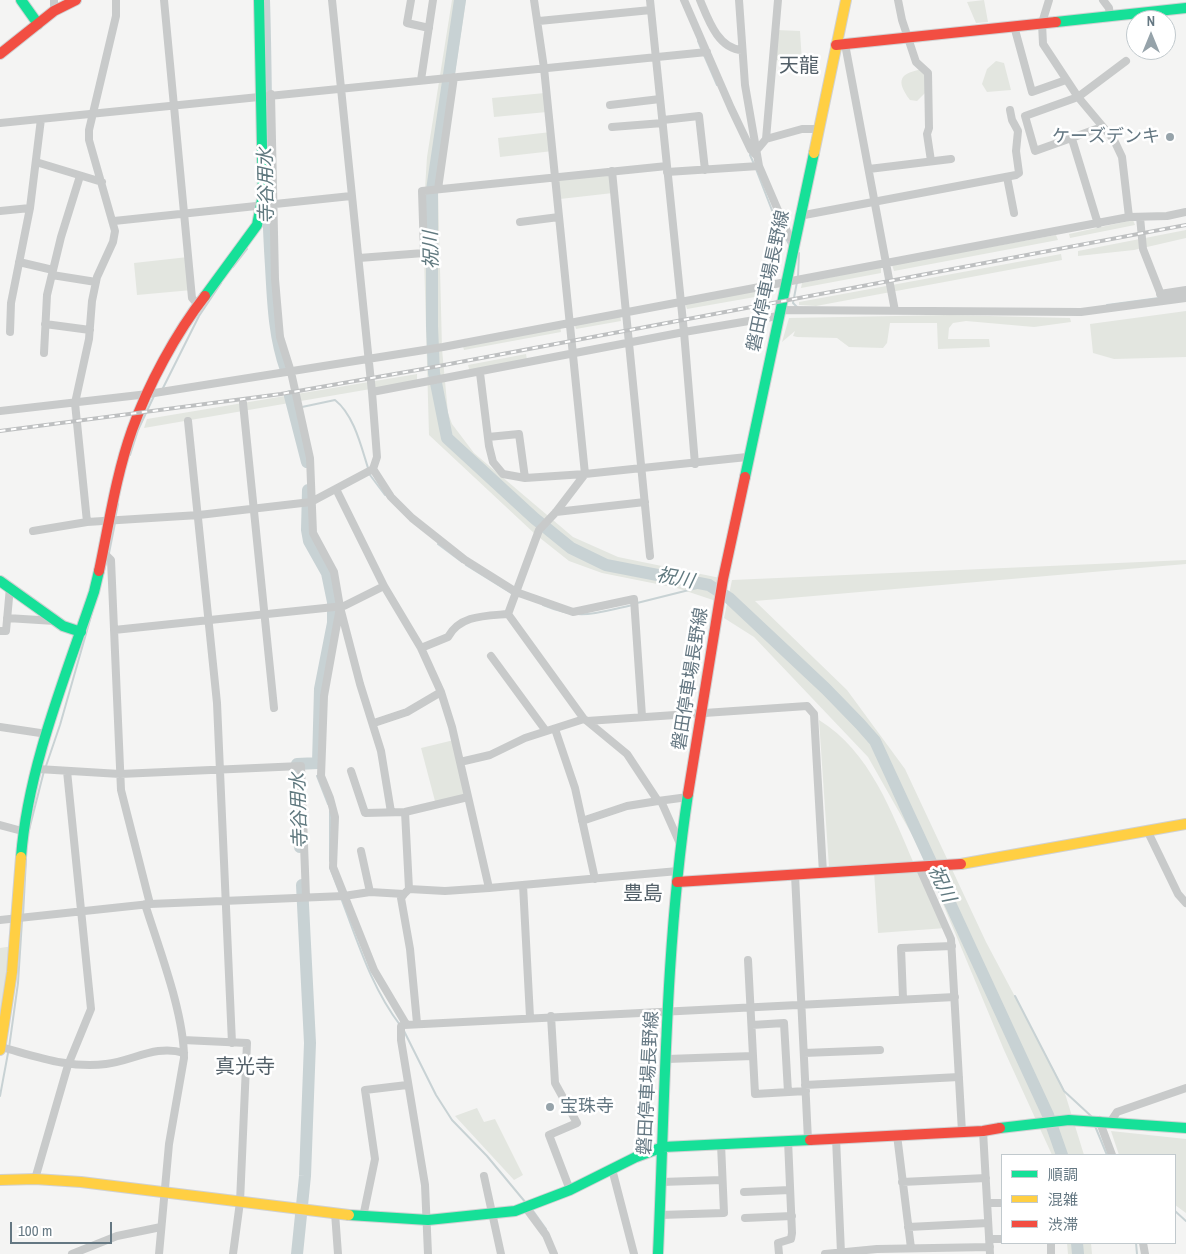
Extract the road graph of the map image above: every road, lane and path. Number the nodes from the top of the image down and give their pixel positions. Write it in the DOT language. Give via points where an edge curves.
graph roads {
  1 [pos="21,0"];
  2 [pos="54,0"];
  3 [pos="76,0"];
  4 [pos="116,0"];
  5 [pos="164,0"];
  6 [pos="258,0"];
  7 [pos="332,0"];
  8 [pos="411,0"];
  9 [pos="434,0"];
  10 [pos="534,0"];
  11 [pos="650,0"];
  12 [pos="684,0"];
  13 [pos="700,0"];
  14 [pos="739,0"];
  15 [pos="778,0"];
  16 [pos="846,0"];
  17 [pos="898,0"];
  18 [pos="1049,0"];
  19 [pos="1103,0"];
  20 [pos="1186,8"];
  21 [pos="651,10"];
  22 [pos="54,12"];
  23 [pos="1110,16"];
  24 [pos="538,21"];
  25 [pos="1042,23"];
  26 [pos="38,24"];
  27 [pos="1014,26"];
  28 [pos="428,28"];
  29 [pos="909,38"];
  30 [pos="841,44"];
  31 [pos="742,50"];
  32 [pos="707,52"];
  33 [pos="0,54"];
  34 [pos="656,57"];
  35 [pos="1126,61"];
  36 [pos="544,68"];
  37 [pos="454,77"];
  38 [pos="421,80"];
  39 [pos="1066,80"];
  40 [pos="342,88"];
  41 [pos="266,94"];
  42 [pos="1078,97"];
  43 [pos="660,100"];
  44 [pos="174,104"];
  45 [pos="610,105"];
  46 [pos="1010,110"];
  47 [pos="92,114"];
  48 [pos="41,119"];
  49 [pos="663,121"];
  50 [pos="0,122"];
  51 [pos="612,127"];
  52 [pos="1102,127"];
  53 [pos="819,129"];
  54 [pos="766,139"];
  55 [pos="1072,139"];
  56 [pos="757,153"];
  57 [pos="950,159"];
  58 [pos="930,161"];
  59 [pos="36,162"];
  60 [pos="759,166"];
  61 [pos="667,169"];
  62 [pos="704,170"];
  63 [pos="869,170"];
  64 [pos="612,171"];
  65 [pos="80,176"];
  66 [pos="1007,177"];
  67 [pos="555,178"];
  68 [pos="102,182"];
  69 [pos="438,189"];
  70 [pos="351,196"];
  71 [pos="875,202"];
  72 [pos="274,203"];
  73 [pos="262,206"];
  74 [pos="30,208"];
  75 [pos="0,211"];
  76 [pos="1186,212"];
  77 [pos="1014,213"];
  78 [pos="184,214"];
  79 [pos="799,216"];
  80 [pos="558,217"];
  81 [pos="1129,217"];
  82 [pos="1140,217"];
  83 [pos="114,221"];
  84 [pos="520,222"];
  85 [pos="1098,224"];
  86 [pos="794,242"];
  87 [pos="359,258"];
  88 [pos="20,262"];
  89 [pos="887,263"];
  90 [pos="52,272"];
  91 [pos="96,282"];
  92 [pos="785,282"];
  93 [pos="1186,290"];
  94 [pos="1161,297"];
  95 [pos="1186,298"];
  96 [pos="679,302"];
  97 [pos="198,305"];
  98 [pos="895,311"];
  99 [pos="626,312"];
  100 [pos="779,313"];
  101 [pos="569,322"];
  102 [pos="45,324"];
  103 [pos="90,330"];
  104 [pos="10,332"];
  105 [pos="684,332"];
  106 [pos="628,344"];
  107 [pos="44,353"];
  108 [pos="572,355"];
  109 [pos="368,359"];
  110 [pos="291,372"];
  111 [pos="480,373"];
  112 [pos="372,392"];
  113 [pos="148,394"];
  114 [pos="75,403"];
  115 [pos="243,403"];
  116 [pos="0,411"];
  117 [pos="188,421"];
  118 [pos="488,437"];
  119 [pos="747,457"];
  120 [pos="694,464"];
  121 [pos="373,469"];
  122 [pos="642,469"];
  123 [pos="585,474"];
  124 [pos="525,478"];
  125 [pos="336,489"];
  126 [pos="311,502"];
  127 [pos="645,502"];
  128 [pos="254,508"];
  129 [pos="556,512"];
  130 [pos="198,515"];
  131 [pos="110,521"];
  132 [pos="87,522"];
  133 [pos="33,530"];
  134 [pos="104,552"];
  135 [pos="650,556"];
  136 [pos="0,581"];
  137 [pos="384,586"];
  138 [pos="10,587"];
  139 [pos="516,592"];
  140 [pos="340,607"];
  141 [pos="508,614"];
  142 [pos="265,615"];
  143 [pos="7,618"];
  144 [pos="56,621"];
  145 [pos="208,621"];
  146 [pos="114,630"];
  147 [pos="0,631"];
  148 [pos="81,632"];
  149 [pos="421,648"];
  150 [pos="491,656"];
  151 [pos="441,692"];
  152 [pos="274,708"];
  153 [pos="702,712"];
  154 [pos="642,716"];
  155 [pos="586,720"];
  156 [pos="374,723"];
  157 [pos="0,727"];
  158 [pos="555,729"];
  159 [pos="546,731"];
  160 [pos="47,734"];
  161 [pos="460,762"];
  162 [pos="38,770"];
  163 [pos="220,770"];
  164 [pos="67,771"];
  165 [pos="351,771"];
  166 [pos="120,774"];
  167 [pos="468,797"];
  168 [pos="688,797"];
  169 [pos="659,801"];
  170 [pos="391,812"];
  171 [pos="405,812"];
  172 [pos="582,821"];
  173 [pos="1186,824"];
  174 [pos="0,825"];
  175 [pos="1147,830"];
  176 [pos="22,831"];
  177 [pos="681,846"];
  178 [pos="361,851"];
  179 [pos="921,869"];
  180 [pos="823,873"];
  181 [pos="795,875"];
  182 [pos="677,876"];
  183 [pos="596,879"];
  184 [pos="523,885"];
  185 [pos="489,888"];
  186 [pos="1186,888"];
  187 [pos="370,892"];
  188 [pos="407,892"];
  189 [pos="1177,892"];
  190 [pos="344,896"];
  191 [pos="306,897"];
  192 [pos="226,900"];
  193 [pos="1186,903"];
  194 [pos="148,904"];
  195 [pos="81,912"];
  196 [pos="16,918"];
  197 [pos="0,920"];
  198 [pos="952,946"];
  199 [pos="748,960"];
  200 [pos="955,997"];
  201 [pos="903,999"];
  202 [pos="802,1004"];
  203 [pos="750,1007"];
  204 [pos="669,1011"];
  205 [pos="552,1016"];
  206 [pos="530,1017"];
  207 [pos="417,1023"];
  208 [pos="406,1024"];
  209 [pos="752,1025"];
  210 [pos="183,1040"];
  211 [pos="232,1043"];
  212 [pos="0,1048"];
  213 [pos="880,1050"];
  214 [pos="184,1053"];
  215 [pos="804,1053"];
  216 [pos="753,1056"];
  217 [pos="667,1059"];
  218 [pos="68,1065"];
  219 [pos="959,1077"];
  220 [pos="407,1085"];
  221 [pos="806,1088"];
  222 [pos="1186,1088"];
  223 [pos="788,1092"];
  224 [pos="1099,1120"];
  225 [pos="1111,1121"];
  226 [pos="1186,1128"];
  227 [pos="983,1131"];
  228 [pos="962,1132"];
  229 [pos="897,1136"];
  230 [pos="836,1138"];
  231 [pos="788,1140"];
  232 [pos="808,1140"];
  233 [pos="721,1144"];
  234 [pos="663,1147"];
  235 [pos="1112,1154"];
  236 [pos="612,1169"];
  237 [pos="484,1176"];
  238 [pos="986,1178"];
  239 [pos="35,1179"];
  240 [pos="0,1180"];
  241 [pos="722,1180"];
  242 [pos="661,1182"];
  243 [pos="902,1182"];
  244 [pos="570,1190"];
  245 [pos="790,1190"];
  246 [pos="163,1192"];
  247 [pos="744,1192"];
  248 [pos="240,1202"];
  249 [pos="987,1203"];
  250 [pos="1001,1203"];
  251 [pos="530,1207"];
  252 [pos="335,1213"];
  253 [pos="492,1214"];
  254 [pos="660,1215"];
  255 [pos="792,1216"];
  256 [pos="363,1217"];
  257 [pos="745,1218"];
  258 [pos="428,1220"];
  259 [pos="988,1224"];
  260 [pos="161,1226"];
  261 [pos="908,1227"];
  262 [pos="1001,1240"];
  263 [pos="990,1247"];
  264 [pos="907,1250"];
  265 [pos="838,1253"];
  266 [pos="72,1254"];
  267 [pos="159,1254"];
  268 [pos="233,1254"];
  269 [pos="338,1254"];
  270 [pos="428,1254"];
  271 [pos="501,1254"];
  272 [pos="554,1254"];
  273 [pos="634,1254"];
  274 [pos="658,1254"];
  275 [pos="779,1254"];
  276 [pos="825,1254"];
  1 -- 26 [label="street"];
  2 -- 22 [label="street"];
  3 -- 22 [label="street"];
  4 -- 47 [label="street" via="116,16"];
  5 -- 44 [label="street"];
  6 -- 41 [label="street"];
  7 -- 40 [label="street"];
  8 -- 28 [label="street" via="407,23"];
  9 -- 28 [label="street"];
  10 -- 24 [label="street"];
  11 -- 21 [label="street"];
  12 -- 32 [label="street"];
  13 -- 31 [label="street" via="717,36"];
  14 -- 31 [label="street"];
  15 -- 54 [label="street"];
  16 -- 30 [label="street, 磐田停車場長野線"];
  17 -- 29 [label="street"];
  18 -- 25 [label="street"];
  19 -- 23 [label="street"];
  20 -- 23 [label="street"];
  21 -- 24 [label="street"];
  21 -- 34 [label="street"];
  22 -- 26 [label="street"];
  23 -- 25 [label="street"];
  24 -- 36 [label="street"];
  25 -- 27 [label="street"];
  25 -- 39 [label="street" via="1043,44"];
  26 -- 33 [label="street"];
  27 -- 29 [label="street"];
  27 -- 39 [label="street" via="1032,92"];
  28 -- 38 [label="street"];
  29 -- 30 [label="street"];
  29 -- 58 [label="street" via="916,62 928,73"];
  30 -- 53 [label="street, 磐田停車場長野線"];
  30 -- 63 [label="street"];
  31 -- 56 [label="street"];
  32 -- 34 [label="street"];
  32 -- 56 [label="street" via="750,150"];
  34 -- 36 [label="street"];
  34 -- 43 [label="street"];
  35 -- 42 [label="street"];
  36 -- 37 [label="street"];
  36 -- 67 [label="street"];
  37 -- 38 [label="street"];
  37 -- 69 [label="street"];
  38 -- 40 [label="street"];
  39 -- 42 [label="street"];
  40 -- 41 [label="street"];
  40 -- 70 [label="street"];
  41 -- 44 [label="street"];
  41 -- 72 [label="street"];
  41 -- 73 [label="street"];
  42 -- 52 [label="street"];
  42 -- 55 [label="street" via="1025,116 1035,152"];
  43 -- 45 [label="street"];
  43 -- 49 [label="street"];
  44 -- 47 [label="street"];
  44 -- 78 [label="street"];
  46 -- 66 [label="street" via="1018,131 1018,174"];
  47 -- 48 [label="street"];
  47 -- 68 [label="street" via="89,140"];
  48 -- 50 [label="street"];
  48 -- 59 [label="street"];
  49 -- 51 [label="street"];
  49 -- 61 [label="street"];
  49 -- 62 [label="street" via="699,116"];
  52 -- 55 [label="street"];
  52 -- 81 [label="street" via="1114,140 1122,157"];
  53 -- 54 [label="street" via="802,128"];
  53 -- 79 [label="street, 磐田停車場長野線"];
  54 -- 56 [label="street"];
  55 -- 85 [label="street"];
  56 -- 60 [label="street"];
  57 -- 58 [label="street"];
  58 -- 63 [label="street"];
  59 -- 65 [label="street"];
  59 -- 74 [label="street"];
  60 -- 62 [label="street"];
  60 -- 86 [label="street"];
  61 -- 62 [label="street"];
  61 -- 64 [label="street"];
  61 -- 96 [label="street"];
  63 -- 71 [label="street"];
  64 -- 67 [label="street"];
  64 -- 99 [label="street"];
  65 -- 68 [label="street"];
  65 -- 90 [label="street"];
  66 -- 71 [label="street"];
  66 -- 77 [label="street"];
  67 -- 69 [label="street"];
  67 -- 80 [label="street"];
  68 -- 83 [label="street"];
  69 -- 87 [label="street" via="422,191 424,253"];
  70 -- 72 [label="street"];
  70 -- 87 [label="street"];
  71 -- 79 [label="street"];
  71 -- 89 [label="street"];
  72 -- 73 [label="street"];
  72 -- 110 [label="street" via="280,338"];
  73 -- 78 [label="street"];
  73 -- 97 [label="street" via="260,219 249,238"];
  74 -- 75 [label="street"];
  74 -- 88 [label="street"];
  76 -- 82 [label="street"];
  78 -- 83 [label="street"];
  78 -- 97 [label="street" via="192,298"];
  79 -- 86 [label="street, 磐田停車場長野線"];
  80 -- 84 [label="street"];
  80 -- 101 [label="street"];
  81 -- 82 [label="street"];
  81 -- 85 [label="street"];
  82 -- 94 [label="street" via="1142,249"];
  83 -- 91 [label="street" via="113,242"];
  85 -- 89 [label="street"];
  86 -- 92 [label="street, 磐田停車場長野線"];
  87 -- 109 [label="street"];
  88 -- 90 [label="street"];
  88 -- 104 [label="street" via="11,303"];
  89 -- 92 [label="street"];
  89 -- 98 [label="street"];
  90 -- 91 [label="street"];
  90 -- 102 [label="street"];
  91 -- 103 [label="street"];
  92 -- 96 [label="street"];
  92 -- 100 [label="street, 磐田停車場長野線"];
  93 -- 94 [label="street"];
  94 -- 95 [label="street"];
  94 -- 98 [label="street" via="1081,312"];
  96 -- 99 [label="street"];
  96 -- 105 [label="street"];
  97 -- 113 [label="street"];
  98 -- 100 [label="street"];
  99 -- 101 [label="street"];
  99 -- 106 [label="street"];
  100 -- 105 [label="street"];
  100 -- 119 [label="street, 磐田停車場長野線"];
  101 -- 108 [label="street"];
  101 -- 109 [label="street"];
  102 -- 103 [label="street"];
  102 -- 107 [label="street"];
  103 -- 114 [label="street"];
  105 -- 106 [label="street"];
  105 -- 120 [label="street"];
  106 -- 108 [label="street"];
  106 -- 122 [label="street"];
  108 -- 111 [label="street"];
  108 -- 123 [label="street"];
  109 -- 110 [label="street"];
  109 -- 112 [label="street"];
  110 -- 113 [label="street"];
  110 -- 126 [label="street" via="310,458"];
  111 -- 112 [label="street"];
  111 -- 118 [label="street"];
  112 -- 121 [label="street" via="376,457"];
  113 -- 114 [label="street"];
  113 -- 131 [label="street" via="132,429"];
  114 -- 116 [label="street"];
  114 -- 132 [label="street"];
  115 -- 128 [label="street"];
  117 -- 130 [label="street"];
  118 -- 124 [label="street" via="493,462 503,474"];
  118 -- 124 [label="street" via="519,434"];
  119 -- 120 [label="street"];
  119 -- 153 [label="street, 磐田停車場長野線" via="722,584"];
  120 -- 122 [label="street"];
  121 -- 125 [label="street"];
  121 -- 139 [label="street" via="391,497 412,518 465,560"];
  122 -- 123 [label="street"];
  122 -- 127 [label="street"];
  123 -- 124 [label="street"];
  123 -- 129 [label="street"];
  125 -- 126 [label="street"];
  125 -- 137 [label="street"];
  126 -- 128 [label="street"];
  126 -- 140 [label="street" via="313,533 334,572"];
  127 -- 129 [label="street"];
  127 -- 135 [label="street"];
  128 -- 130 [label="street"];
  128 -- 142 [label="street"];
  129 -- 139 [label="street" via="539,530"];
  130 -- 131 [label="street"];
  130 -- 145 [label="street"];
  131 -- 132 [label="street"];
  131 -- 134 [label="street"];
  132 -- 133 [label="street"];
  134 -- 146 [label="street" via="111,560"];
  134 -- 148 [label="street"];
  136 -- 138 [label="street"];
  137 -- 140 [label="street"];
  137 -- 149 [label="street"];
  138 -- 143 [label="street"];
  138 -- 144 [label="street"];
  139 -- 141 [label="street"];
  139 -- 154 [label="street" via="573,612 634,599"];
  140 -- 142 [label="street"];
  140 -- 156 [label="street"];
  140 -- 190 [label="street" via="324,696 321,776 335,817 334,867"];
  141 -- 149 [label="street" via="474,617 453,628 448,637"];
  141 -- 155 [label="street"];
  142 -- 145 [label="street"];
  142 -- 152 [label="street"];
  143 -- 144 [label="street"];
  143 -- 147 [label="street" via="6,631"];
  144 -- 148 [label="street"];
  145 -- 146 [label="street"];
  145 -- 163 [label="street"];
  146 -- 166 [label="street"];
  148 -- 160 [label="street"];
  149 -- 151 [label="street"];
  150 -- 159 [label="street"];
  151 -- 156 [label="street" via="406,712"];
  151 -- 161 [label="street"];
  153 -- 154 [label="street"];
  153 -- 168 [label="street, 磐田停車場長野線"];
  153 -- 180 [label="street" via="806,706 814,714"];
  154 -- 155 [label="street"];
  155 -- 158 [label="street"];
  155 -- 169 [label="street" via="627,754"];
  156 -- 170 [label="street"];
  157 -- 160 [label="street"];
  158 -- 159 [label="street"];
  158 -- 172 [label="street" via="575,788"];
  159 -- 161 [label="street" via="490,755"];
  160 -- 162 [label="street"];
  161 -- 167 [label="street"];
  162 -- 164 [label="street"];
  162 -- 176 [label="street"];
  163 -- 166 [label="street"];
  163 -- 191 [label="street" via="301,766"];
  163 -- 192 [label="street"];
  164 -- 166 [label="street"];
  164 -- 195 [label="street"];
  165 -- 170 [label="street" via="365,813"];
  166 -- 194 [label="street"];
  167 -- 171 [label="street"];
  167 -- 185 [label="street"];
  168 -- 169 [label="street"];
  168 -- 177 [label="street, 磐田停車場長野線"];
  169 -- 172 [label="street" via="627,806"];
  169 -- 177 [label="street"];
  170 -- 171 [label="street"];
  171 -- 188 [label="street"];
  172 -- 183 [label="street"];
  173 -- 175 [label="street"];
  174 -- 176 [label="street"];
  175 -- 179 [label="street"];
  175 -- 189 [label="street"];
  176 -- 196 [label="street"];
  177 -- 182 [label="street, 磐田停車場長野線"];
  178 -- 187 [label="street"];
  179 -- 180 [label="street"];
  179 -- 198 [label="street" via="952,939"];
  180 -- 181 [label="street"];
  181 -- 182 [label="street"];
  181 -- 202 [label="street"];
  182 -- 183 [label="street"];
  182 -- 204 [label="street, 磐田停車場長野線"];
  183 -- 184 [label="street"];
  184 -- 185 [label="street"];
  184 -- 206 [label="street"];
  185 -- 188 [label="street"];
  186 -- 189 [label="street"];
  187 -- 188 [label="street"];
  187 -- 190 [label="street"];
  188 -- 207 [label="street" via="400,898 410,949"];
  189 -- 193 [label="street"];
  190 -- 191 [label="street"];
  190 -- 208 [label="street" via="374,970"];
  191 -- 192 [label="street"];
  192 -- 194 [label="street"];
  192 -- 211 [label="street"];
  194 -- 195 [label="street"];
  194 -- 210 [label="street"];
  195 -- 196 [label="street"];
  195 -- 218 [label="street" via="92,1009"];
  196 -- 197 [label="street"];
  196 -- 212 [label="street" via="12,972"];
  198 -- 200 [label="street"];
  198 -- 201 [label="street" via="901,948"];
  199 -- 203 [label="street"];
  200 -- 201 [label="street"];
  200 -- 219 [label="street"];
  201 -- 202 [label="street"];
  202 -- 203 [label="street"];
  202 -- 215 [label="street"];
  203 -- 204 [label="street"];
  203 -- 209 [label="street"];
  204 -- 205 [label="street"];
  204 -- 217 [label="street, 磐田停車場長野線"];
  205 -- 206 [label="street"];
  205 -- 244 [label="street" via="555,1083 577,1123 549,1135"];
  206 -- 207 [label="street"];
  207 -- 208 [label="street"];
  208 -- 220 [label="street" via="400,1029"];
  209 -- 216 [label="street"];
  209 -- 223 [label="street" via="784,1023"];
  210 -- 211 [label="street"];
  210 -- 214 [label="street"];
  211 -- 248 [label="street" via="247,1043"];
  212 -- 218 [label="street"];
  213 -- 215 [label="street"];
  214 -- 218 [label="street" via="163,1050 106,1064"];
  214 -- 246 [label="street"];
  215 -- 221 [label="street"];
  216 -- 217 [label="street"];
  216 -- 223 [label="street" via="755,1094"];
  217 -- 234 [label="street, 磐田停車場長野線"];
  218 -- 239 [label="street"];
  219 -- 221 [label="street"];
  219 -- 228 [label="street"];
  220 -- 256 [label="street" via="365,1090 375,1159"];
  220 -- 258 [label="street" via="422,1161"];
  221 -- 223 [label="street"];
  221 -- 232 [label="street"];
  222 -- 225 [label="street" via="1117,1112"];
  224 -- 225 [label="street"];
  224 -- 227 [label="street" via="1044,1122"];
  224 -- 235 [label="street"];
  225 -- 226 [label="street"];
  227 -- 228 [label="street"];
  227 -- 238 [label="street"];
  228 -- 229 [label="street"];
  229 -- 230 [label="street"];
  229 -- 243 [label="street"];
  230 -- 232 [label="street"];
  230 -- 265 [label="street"];
  231 -- 232 [label="street"];
  231 -- 233 [label="street"];
  231 -- 245 [label="street"];
  233 -- 234 [label="street"];
  233 -- 241 [label="street"];
  234 -- 236 [label="street"];
  234 -- 242 [label="street, 磐田停車場長野線"];
  236 -- 244 [label="street"];
  236 -- 273 [label="street"];
  237 -- 253 [label="street"];
  238 -- 243 [label="street"];
  238 -- 249 [label="street"];
  239 -- 240 [label="street"];
  239 -- 246 [label="street"];
  241 -- 242 [label="street"];
  241 -- 254 [label="street" via="724,1213"];
  242 -- 254 [label="street, 磐田停車場長野線"];
  243 -- 261 [label="street"];
  244 -- 251 [label="street"];
  245 -- 247 [label="street"];
  245 -- 255 [label="street"];
  246 -- 248 [label="street"];
  246 -- 260 [label="street"];
  248 -- 252 [label="street"];
  248 -- 268 [label="street"];
  249 -- 250 [label="street"];
  249 -- 259 [label="street"];
  251 -- 253 [label="street"];
  251 -- 272 [label="street"];
  252 -- 256 [label="street"];
  252 -- 269 [label="street"];
  253 -- 258 [label="street"];
  253 -- 271 [label="street"];
  254 -- 274 [label="street, 磐田停車場長野線"];
  255 -- 257 [label="street"];
  255 -- 275 [label="street" via="791,1239 778,1243"];
  256 -- 258 [label="street"];
  258 -- 270 [label="street"];
  259 -- 261 [label="street"];
  259 -- 263 [label="street"];
  260 -- 266 [label="street" via="117,1236"];
  260 -- 267 [label="street"];
  261 -- 264 [label="street"];
  262 -- 263 [label="street"];
  263 -- 264 [label="street"];
  264 -- 265 [label="street"];
  265 -- 276 [label="street"];
}
